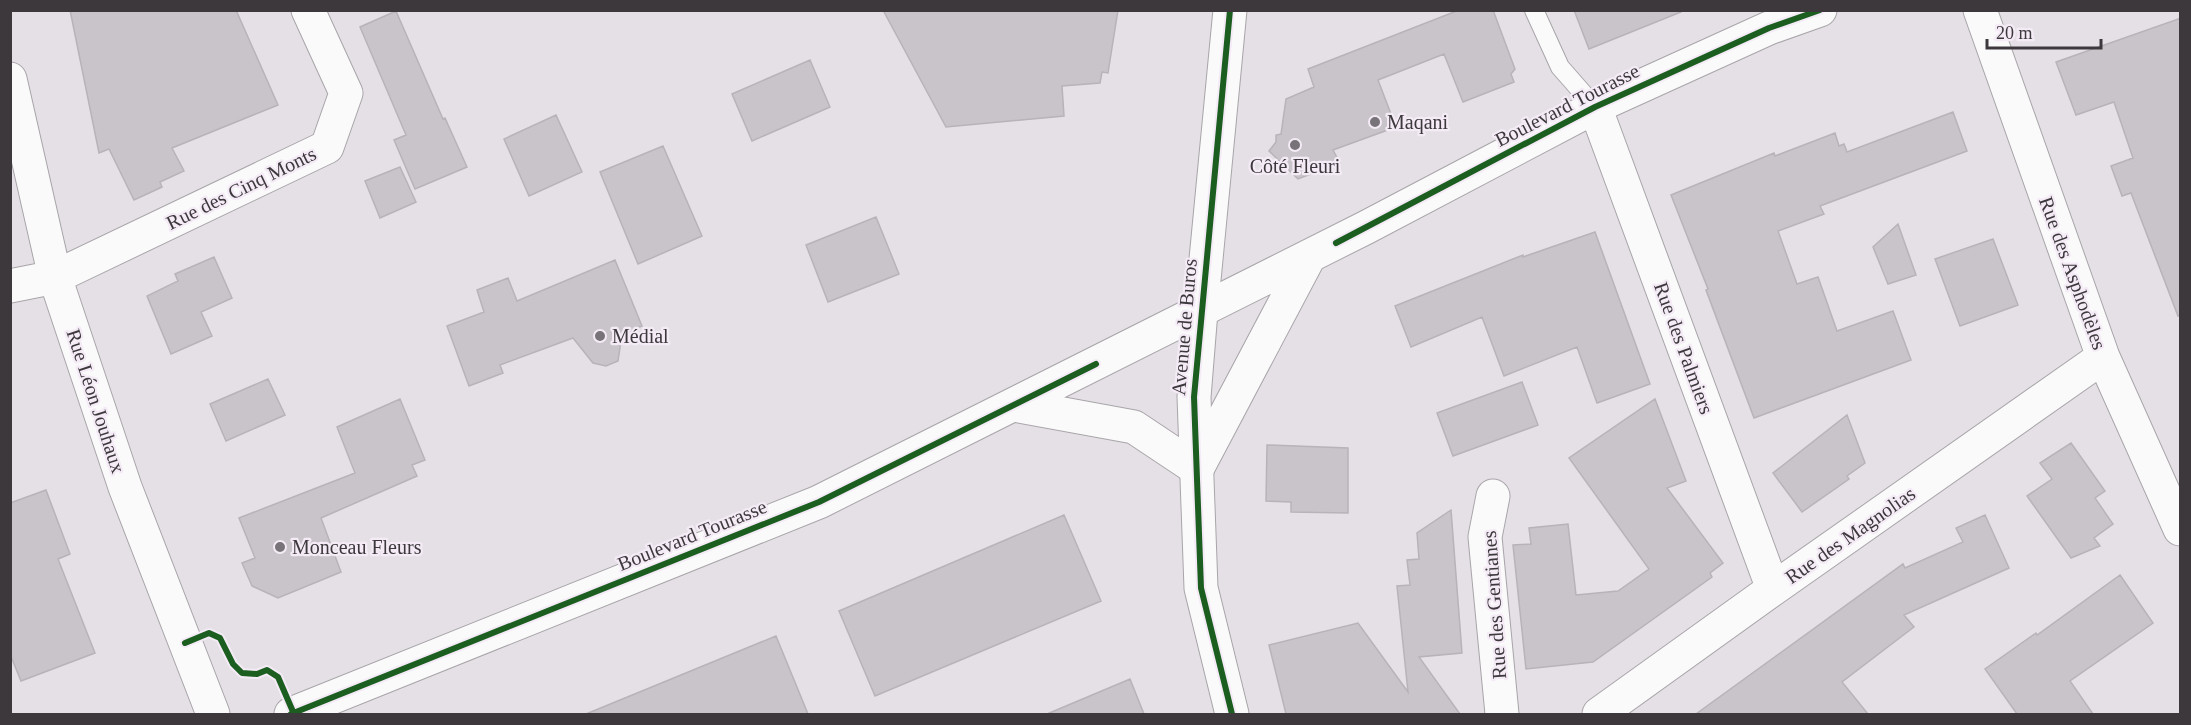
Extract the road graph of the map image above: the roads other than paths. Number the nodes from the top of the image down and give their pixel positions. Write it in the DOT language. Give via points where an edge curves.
graph roads {
  1 [pos="308,10"];
  2 [pos="1230,10"];
  3 [pos="1534,10"];
  4 [pos="1820,10"];
  5 [pos="1980,10"];
  6 [pos="10,79"];
  7 [pos="1594,106"];
  8 [pos="1309,257"];
  9 [pos="55,277"];
  10 [pos="10,286"];
  11 [pos="1200,311"];
  12 [pos="2103,357"];
  13 [pos="1014,405"];
  14 [pos="1197,469"];
  15 [pos="1493,496"];
  16 [pos="2181,529"];
  17 [pos="1773,589"];
  18 [pos="213,714"];
  19 [pos="291,714"];
  20 [pos="1232,714"];
  21 [pos="1502,714"];
  22 [pos="1599,714"];
  1 -- 9 [label="street, Rue des Cinq Monts" via="346,93 327,147"];
  2 -- 11 [label="street, Avenue de Buros"];
  3 -- 7 [label="lane" via="1560,67"];
  4 -- 7 [label="street, Boulevard Tourasse"];
  5 -- 12 [label="street, Rue des Asphodèles"];
  6 -- 9 [label="street, Rue Léon Jouhaux"];
  7 -- 8 [label="street, Boulevard Tourasse"];
  7 -- 17 [label="street, Rue des Palmiers"];
  8 -- 11 [label="street, Boulevard Tourasse"];
  8 -- 14 [label="street"];
  9 -- 10 [label="street, Rue des Cinq Monts"];
  9 -- 18 [label="street, Rue Léon Jouhaux" via="125,487"];
  11 -- 13 [label="street, Boulevard Tourasse"];
  11 -- 14 [label="street, Avenue de Buros" via="1194,380"];
  12 -- 16 [label="street, Rue des Asphodèles"];
  12 -- 17 [label="street, Rue des Magnolias"];
  13 -- 14 [label="street" via="1134,427"];
  13 -- 19 [label="street, Boulevard Tourasse" via="819,502"];
  14 -- 20 [label="street, Avenue de Buros" via="1201,588"];
  15 -- 21 [label="street, Rue des Gentianes" via="1485,537"];
  17 -- 22 [label="street, Rue des Magnolias"];
}
